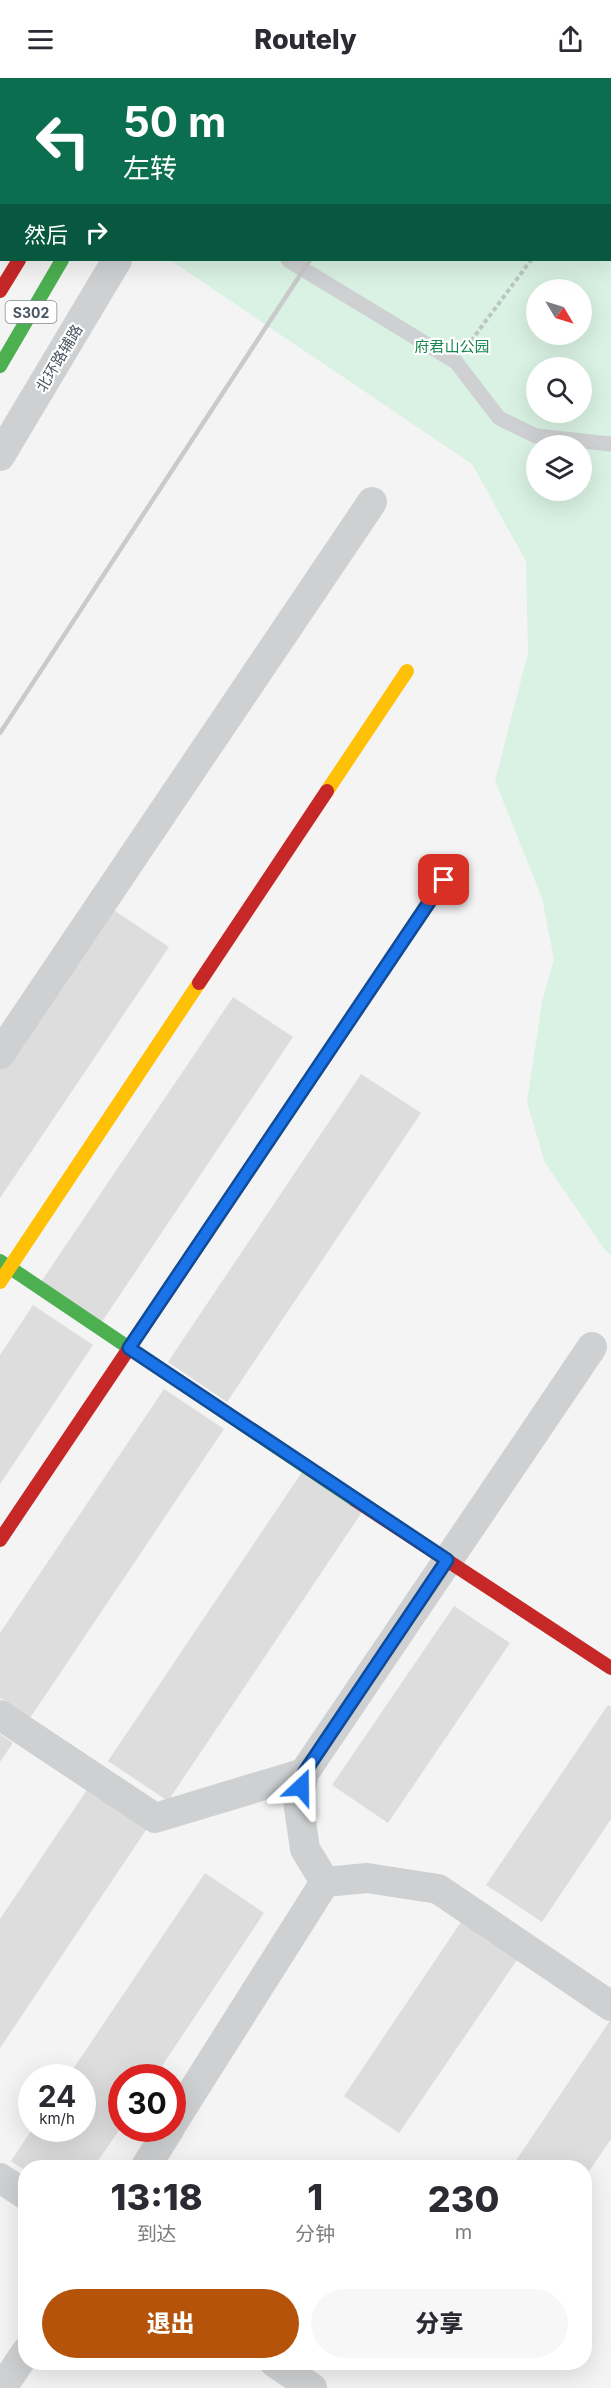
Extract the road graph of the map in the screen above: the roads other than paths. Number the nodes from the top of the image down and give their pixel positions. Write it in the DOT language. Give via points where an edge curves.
graph roads {
  1 [pos="18,261"];
  2 [pos="61,261"];
  3 [pos="116,261"];
  4 [pos="290,261"];
  5 [pos="0,291"];
  6 [pos="0,366"];
  7 [pos="611,444"];
  8 [pos="0,456"];
  9 [pos="372,502"];
  10 [pos="406,671"];
  11 [pos="444,880"];
  12 [pos="0,1054"];
  13 [pos="5,1264"];
  14 [pos="0,1282"];
  15 [pos="592,1347"];
  16 [pos="129,1348"];
  17 [pos="0,1540"];
  18 [pos="447,1560"];
  19 [pos="611,1668"];
  20 [pos="0,1715"];
  21 [pos="304,1773"];
  22 [pos="325,1882"];
  23 [pos="611,2006"];
  24 [pos="186,2102"];
  25 [pos="161,2142"];
  26 [pos="150,2160"];
  27 [pos="0,2178"];
  28 [pos="18,2190"];
  29 [pos="18,2364"];
  30 [pos="2,2388"];
  1 -- 5 [label="main road, S302"];
  2 -- 6 [label="main road, S302"];
  3 -- 8 [label="street, 北环路辅路"];
  4 -- 7 [label="lane" via="456,362 499,418 536,436"];
  9 -- 12 [label="street"];
  10 -- 13 [label="main road"];
  11 -- 16 [label="main road"];
  13 -- 14 [label="main road"];
  13 -- 16 [label="main road"];
  15 -- 18 [label="street"];
  16 -- 17 [label="main road"];
  16 -- 18 [label="main road"];
  18 -- 19 [label="main road"];
  18 -- 21 [label="street"];
  20 -- 21 [label="street" via="155,1818"];
  21 -- 22 [label="street" via="298,1802 304,1849"];
  22 -- 23 [label="street" via="367,1878 438,1889"];
  22 -- 24 [label="street"];
  25 -- 26 [label="street"];
  27 -- 28 [label="street"];
  29 -- 30 [label="street"];
}
